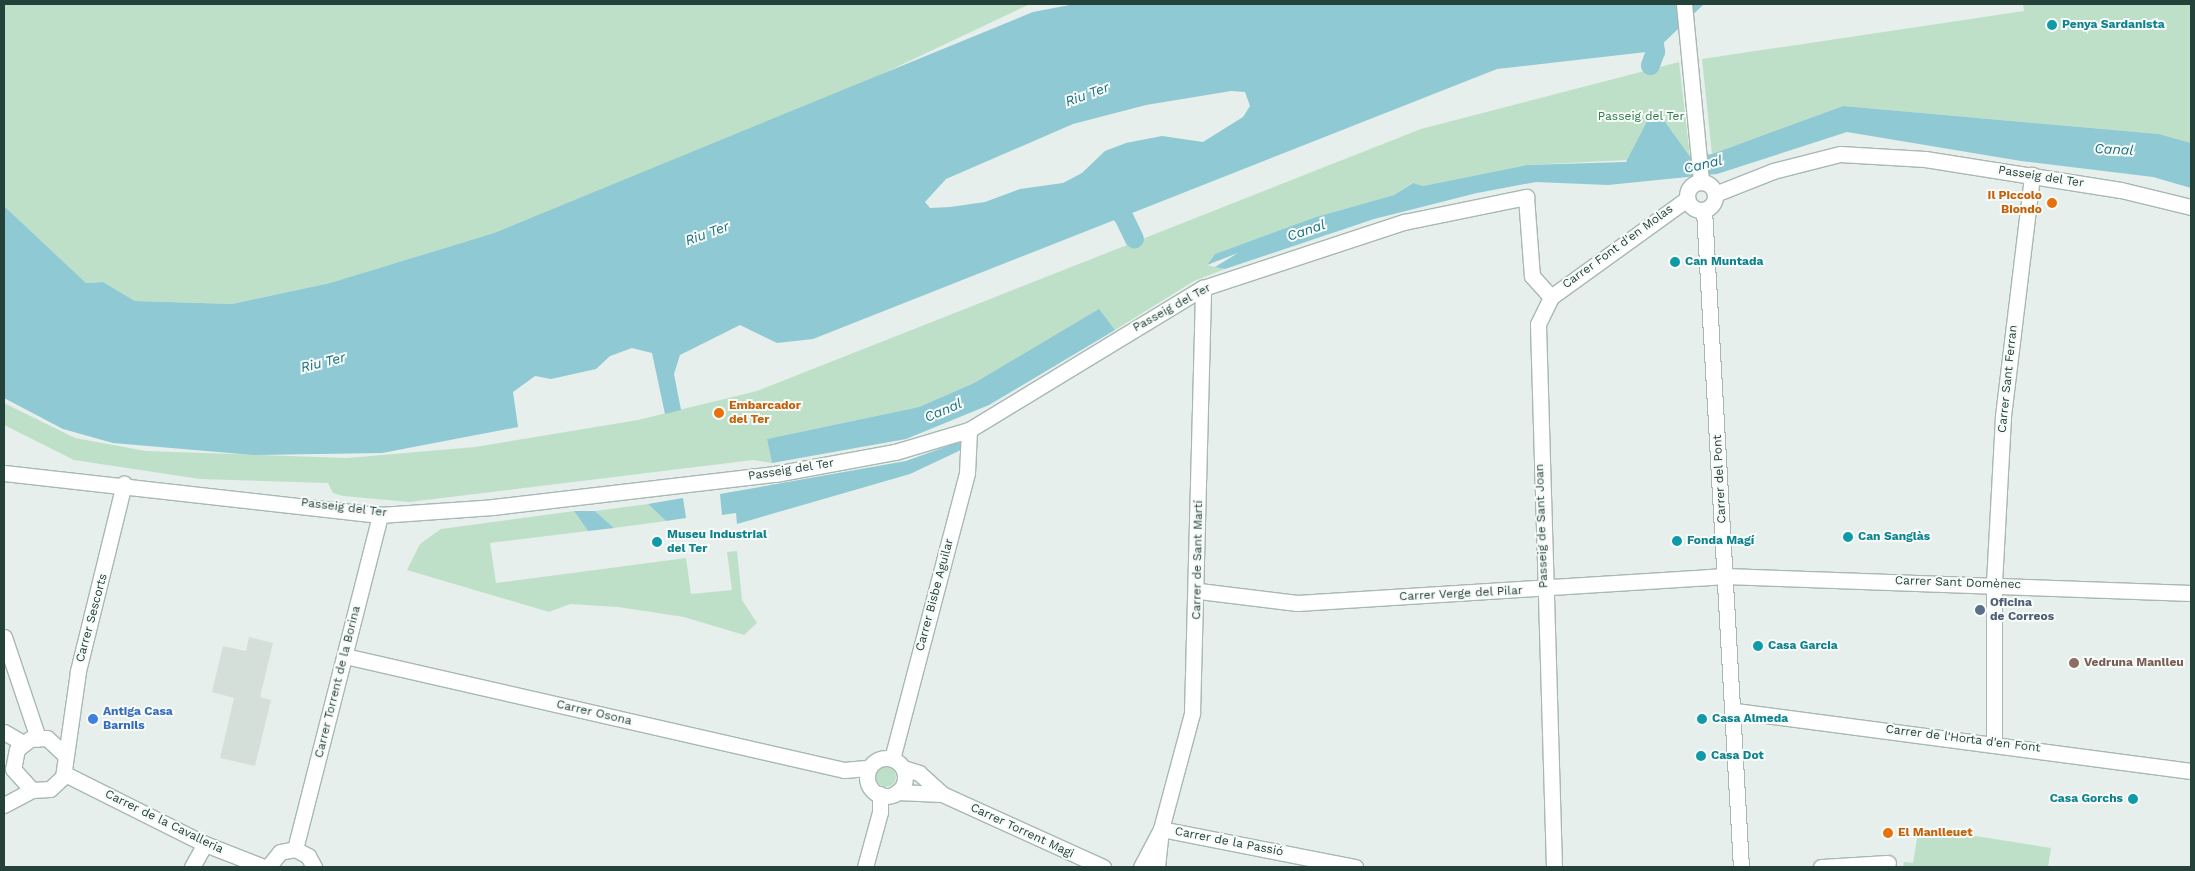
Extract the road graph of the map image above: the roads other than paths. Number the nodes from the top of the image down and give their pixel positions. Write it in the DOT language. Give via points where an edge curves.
graph roads {
  1 [pos="1684,4"];
  2 [pos="2032,175"];
  3 [pos="1701,180"];
  4 [pos="1716,194"];
  5 [pos="1687,199"];
  6 [pos="2191,207"];
  7 [pos="1704,210"];
  8 [pos="1203,288"];
  9 [pos="1551,297"];
  10 [pos="969,430"];
  11 [pos="4,473"];
  12 [pos="124,484"];
  13 [pos="380,515"];
  14 [pos="1725,576"];
  15 [pos="1994,584"];
  16 [pos="1544,589"];
  17 [pos="1198,591"];
  18 [pos="2191,593"];
  19 [pos="4,636"];
  20 [pos="345,656"];
  21 [pos="1734,710"];
  22 [pos="4,732"];
  23 [pos="38,738"];
  24 [pos="23,743"];
  25 [pos="1994,743"];
  26 [pos="64,754"];
  27 [pos="898,763"];
  28 [pos="869,768"];
  29 [pos="844,770"];
  30 [pos="2191,771"];
  31 [pos="64,774"];
  32 [pos="9,775"];
  33 [pos="32,790"];
  34 [pos="875,790"];
  35 [pos="897,792"];
  36 [pos="942,794"];
  37 [pos="4,804"];
  38 [pos="1161,829"];
  39 [pos="205,844"];
  40 [pos="295,849"];
  41 [pos="1888,863"];
  42 [pos="192,867"];
  43 [pos="264,867"];
  44 [pos="268,867"];
  45 [pos="314,867"];
  46 [pos="865,867"];
  47 [pos="1103,867"];
  48 [pos="1141,867"];
  49 [pos="1158,867"];
  50 [pos="1355,867"];
  51 [pos="1554,867"];
  52 [pos="1741,867"];
  53 [pos="1821,867"];
  1 -- 3 [label="street"];
  2 -- 4 [label="street, Passeig del Ter" via="1925,159 1840,154 1773,171"];
  2 -- 6 [label="street, Passeig del Ter"];
  2 -- 15 [label="street, Carrer Sant Ferran" via="2003,416"];
  3 -- 4 [label="street" via="1711,185"];
  3 -- 5 [label="street" via="1691,186"];
  4 -- 7 [label="street" via="1712,205"];
  5 -- 7 [label="street" via="1694,208"];
  5 -- 9 [label="street, Carrer Font d'en Molas"];
  7 -- 14 [label="street, Carrer del Pont"];
  8 -- 9 [label="street, Passeig del Ter" via="1404,222 1526,197 1532,276"];
  8 -- 10 [label="street, Passeig del Ter"];
  8 -- 17 [label="street, Carrer de Sant Martí"];
  9 -- 16 [label="street, Passeig de Sant Joan" via="1541,314 1537,336"];
  10 -- 13 [label="street, Passeig del Ter" via="895,452 775,474 493,507"];
  10 -- 27 [label="street, Carrer Bisbe Aguilar" via="967,473"];
  11 -- 12 [label="street, Passeig del Ter"];
  12 -- 13 [label="street, Passeig del Ter"];
  12 -- 26 [label="street, Carrer Sescorts" via="78,671"];
  13 -- 20 [label="street, Carrer Torrent de la Borina"];
  14 -- 15 [label="street, Carrer Sant Domènec"];
  14 -- 16 [label="street, Carrer Verge del Pilar"];
  14 -- 21 [label="street, Carrer del Pont"];
  15 -- 18 [label="street, Carrer Sant Domènec"];
  15 -- 25 [label="street, Carrer Sant Ferran"];
  16 -- 17 [label="street, Carrer Verge del Pilar" via="1297,603"];
  16 -- 51 [label="street, Passeig de Sant Joan"];
  17 -- 38 [label="street, Carrer de Sant Martí" via="1192,713"];
  19 -- 23 [label="street"];
  20 -- 29 [label="street, Carrer Osona"];
  20 -- 40 [label="street, Carrer Torrent de la Borina"];
  21 -- 25 [label="street, Carrer de l'Horta d'en Font"];
  21 -- 52 [label="street, Carrer del Pont"];
  22 -- 24 [label="street"];
  23 -- 24 [label="street"];
  23 -- 26 [label="street" via="54,742"];
  24 -- 32 [label="street" via="14,756"];
  25 -- 30 [label="street, Carrer de l'Horta d'en Font"];
  26 -- 31 [label="street"];
  27 -- 28 [label="street" via="879,759"];
  27 -- 35 [label="street" via="904,781"];
  27 -- 36 [label="street, Carrer Torrent Magi" via="919,773"];
  28 -- 29 [label="street, Carrer Osona"];
  28 -- 34 [label="street"];
  29 -- 34 [label="street, Carrer Osona"];
  31 -- 33 [label="street" via="50,789"];
  31 -- 39 [label="street, Carrer de la Cavalleria"];
  32 -- 33 [label="street"];
  33 -- 37 [label="street"];
  34 -- 35 [label="street"];
  34 -- 46 [label="street" via="880,812"];
  35 -- 36 [label="street, Carrer Torrent Magi"];
  36 -- 47 [label="street, Carrer Torrent Magi"];
  38 -- 48 [label="street, Carrer de Sant Martí"];
  38 -- 49 [label="street, Carrer de Sant Martí"];
  38 -- 50 [label="street, Carrer de la Passió"];
  39 -- 42 [label="street"];
  39 -- 43 [label="street, Carrer de la Cavalleria"];
  40 -- 44 [label="street" via="280,852"];
  40 -- 45 [label="street" via="308,856"];
  41 -- 53 [label="street"];
}
